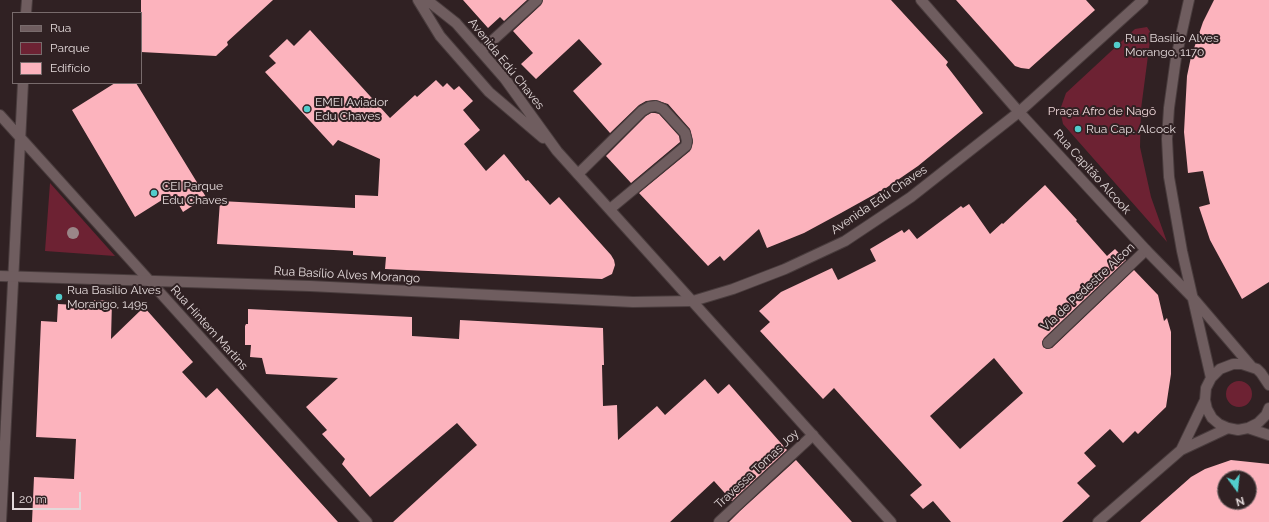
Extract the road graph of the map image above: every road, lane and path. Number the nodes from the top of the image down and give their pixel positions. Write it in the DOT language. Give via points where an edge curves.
graph roads {
  1 [pos="27,0"];
  2 [pos="418,0"];
  3 [pos="427,0"];
  4 [pos="537,0"];
  5 [pos="921,0"];
  6 [pos="1143,0"];
  7 [pos="1189,0"];
  8 [pos="26,12"];
  9 [pos="481,51"];
  10 [pos="23,84"];
  11 [pos="1019,112"];
  12 [pos="0,115"];
  13 [pos="20,137"];
  14 [pos="557,151"];
  15 [pos="578,174"];
  16 [pos="610,209"];
  17 [pos="1146,250"];
  18 [pos="0,276"];
  19 [pos="13,276"];
  20 [pos="149,280"];
  21 [pos="1193,298"];
  22 [pos="693,301"];
  23 [pos="1048,343"];
  24 [pos="1251,366"];
  25 [pos="1265,370"];
  26 [pos="1210,378"];
  27 [pos="1269,385"];
  28 [pos="1205,400"];
  29 [pos="1269,408"];
  30 [pos="1228,428"];
  31 [pos="1248,428"];
  32 [pos="813,435"];
  33 [pos="1269,435"];
  34 [pos="1181,450"];
  35 [pos="1,522"];
  36 [pos="368,522"];
  37 [pos="718,522"];
  38 [pos="891,522"];
  39 [pos="1098,522"];
  1 -- 8 [label="street"];
  2 -- 14 [label="street, Avenida Edú Chaves" via="440,36 488,92"];
  3 -- 9 [label="street, Avenida Edú Chaves" via="456,23"];
  4 -- 9 [label="street"];
  5 -- 11 [label="street, Rua Capitão Alcook"];
  6 -- 11 [label="street"];
  7 -- 21 [label="street" via="1176,58 1167,139 1169,177"];
  9 -- 14 [label="street, Avenida Edú Chaves" via="505,79"];
  10 -- 13 [label="street"];
  11 -- 17 [label="street, Rua Capitão Alcook"];
  11 -- 22 [label="street, Avenida Edú Chaves" via="911,197 845,242 785,269"];
  12 -- 13 [label="street, Rua Hintem Martins"];
  13 -- 19 [label="street"];
  13 -- 20 [label="street, Rua Hintem Martins"];
  14 -- 15 [label="street, Avenida Edú Chaves"];
  15 -- 16 [label="street, Avenida Edú Chaves"];
  15 -- 16 [label="street" via="649,107 663,109 686,133 686,146"];
  16 -- 22 [label="street, Avenida Edú Chaves"];
  17 -- 21 [label="street, Rua Capitão Alcook"];
  17 -- 23 [label="street, Via de Pedestre Alcon"];
  18 -- 19 [label="street, Rua Basílio Alves Morango"];
  19 -- 20 [label="street, Rua Basílio Alves Morango"];
  19 -- 35 [label="street"];
  20 -- 22 [label="street, Rua Basílio Alves Morango" via="632,302"];
  20 -- 36 [label="street, Rua Hintem Martins"];
  21 -- 24 [label="street, Rua Capitão Alcook"];
  21 -- 26 [label="street"];
  22 -- 32 [label="street, Avenida Edú Chaves"];
  24 -- 25 [label="street, Rua Capitão Alcook"];
  24 -- 26 [label="street" via="1226,366"];
  25 -- 27 [label="street"];
  26 -- 28 [label="street"];
  28 -- 30 [label="street" via="1212,418"];
  28 -- 34 [label="street"];
  29 -- 31 [label="street" via="1258,423"];
  30 -- 31 [label="street"];
  30 -- 34 [label="street"];
  31 -- 33 [label="street"];
  32 -- 37 [label="street, Travessa Tomas Joy"];
  32 -- 38 [label="street, Avenida Edú Chaves"];
  34 -- 39 [label="street"];
}
